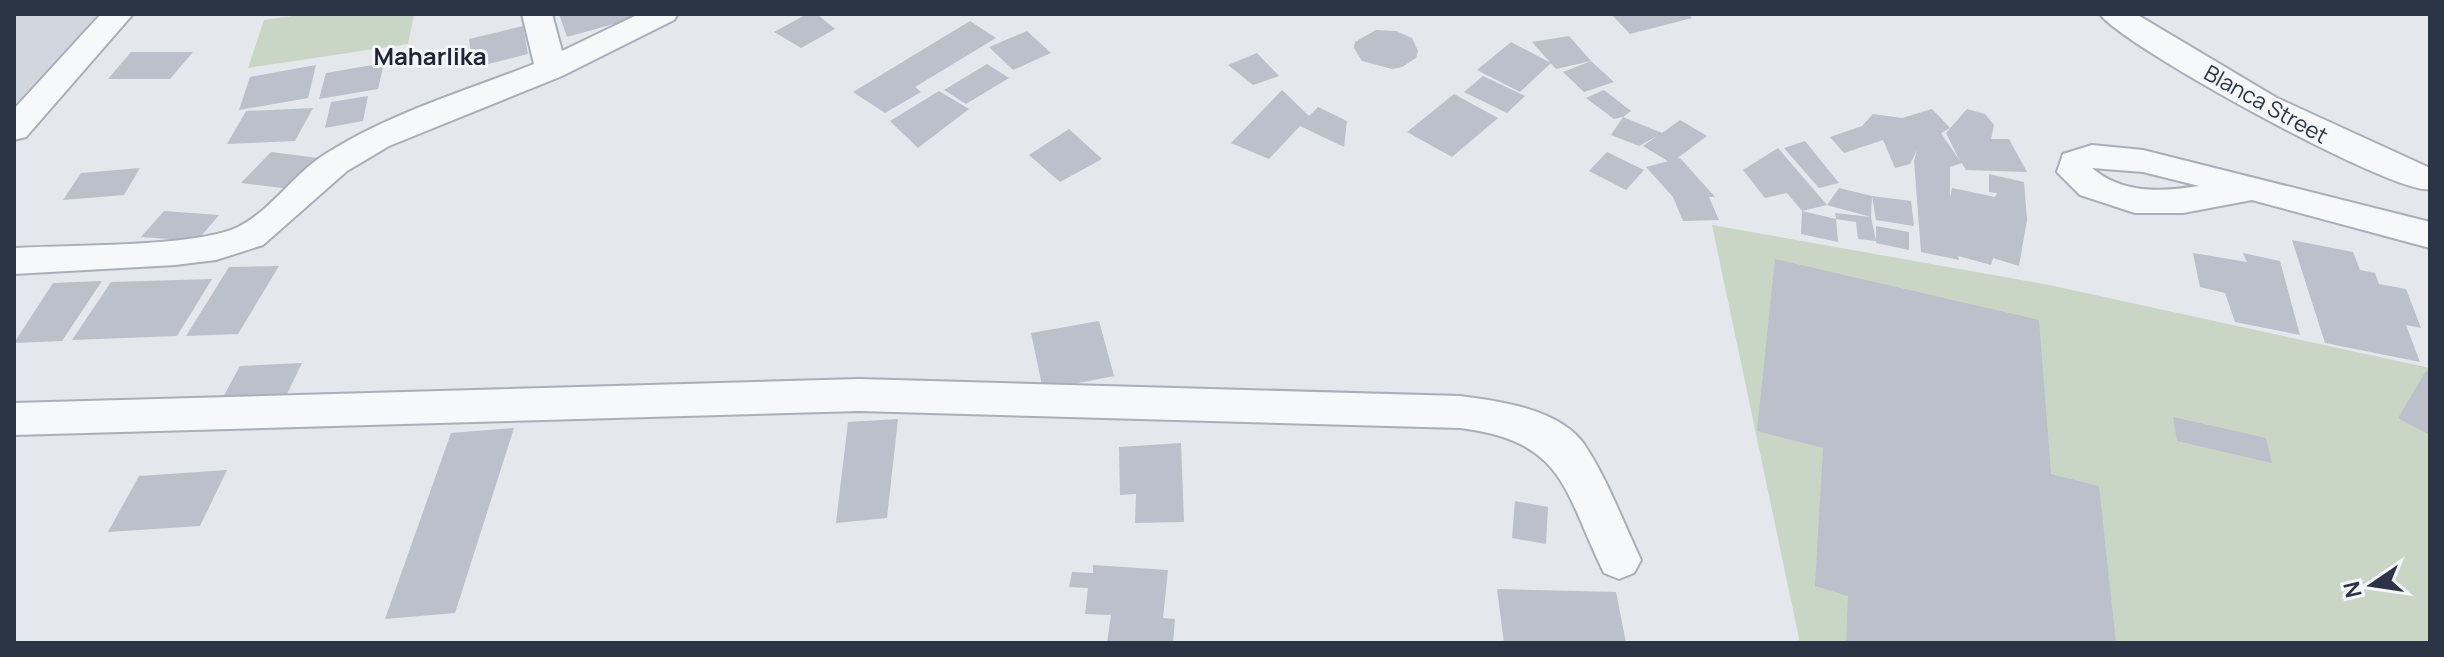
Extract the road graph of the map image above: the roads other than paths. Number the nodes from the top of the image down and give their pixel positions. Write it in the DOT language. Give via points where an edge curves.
graph roads {
  1 [pos="118,14"];
  2 [pos="537,14"];
  3 [pos="663,14"];
  4 [pos="2115,14"];
  5 [pos="551,69"];
  6 [pos="14,129"];
  7 [pos="2428,169"];
  8 [pos="2252,188"];
  9 [pos="2421,232"];
  10 [pos="14,261"];
  11 [pos="14,419"];
  12 [pos="1619,560"];
  1 -- 6 [label="street"];
  2 -- 5 [label="street"];
  3 -- 5 [label="street"];
  4 -- 7 [label="street, Blanca Street" via="2295,122"];
  5 -- 10 [label="street" via="353,151 250,236 175,252"];
  7 -- 9 [label="street, Blanca Street"];
  8 -- 9 [label="street"];
  11 -- 12 [label="street" via="859,395 1460,412 1506,417 1556,443 1573,464"];
}
